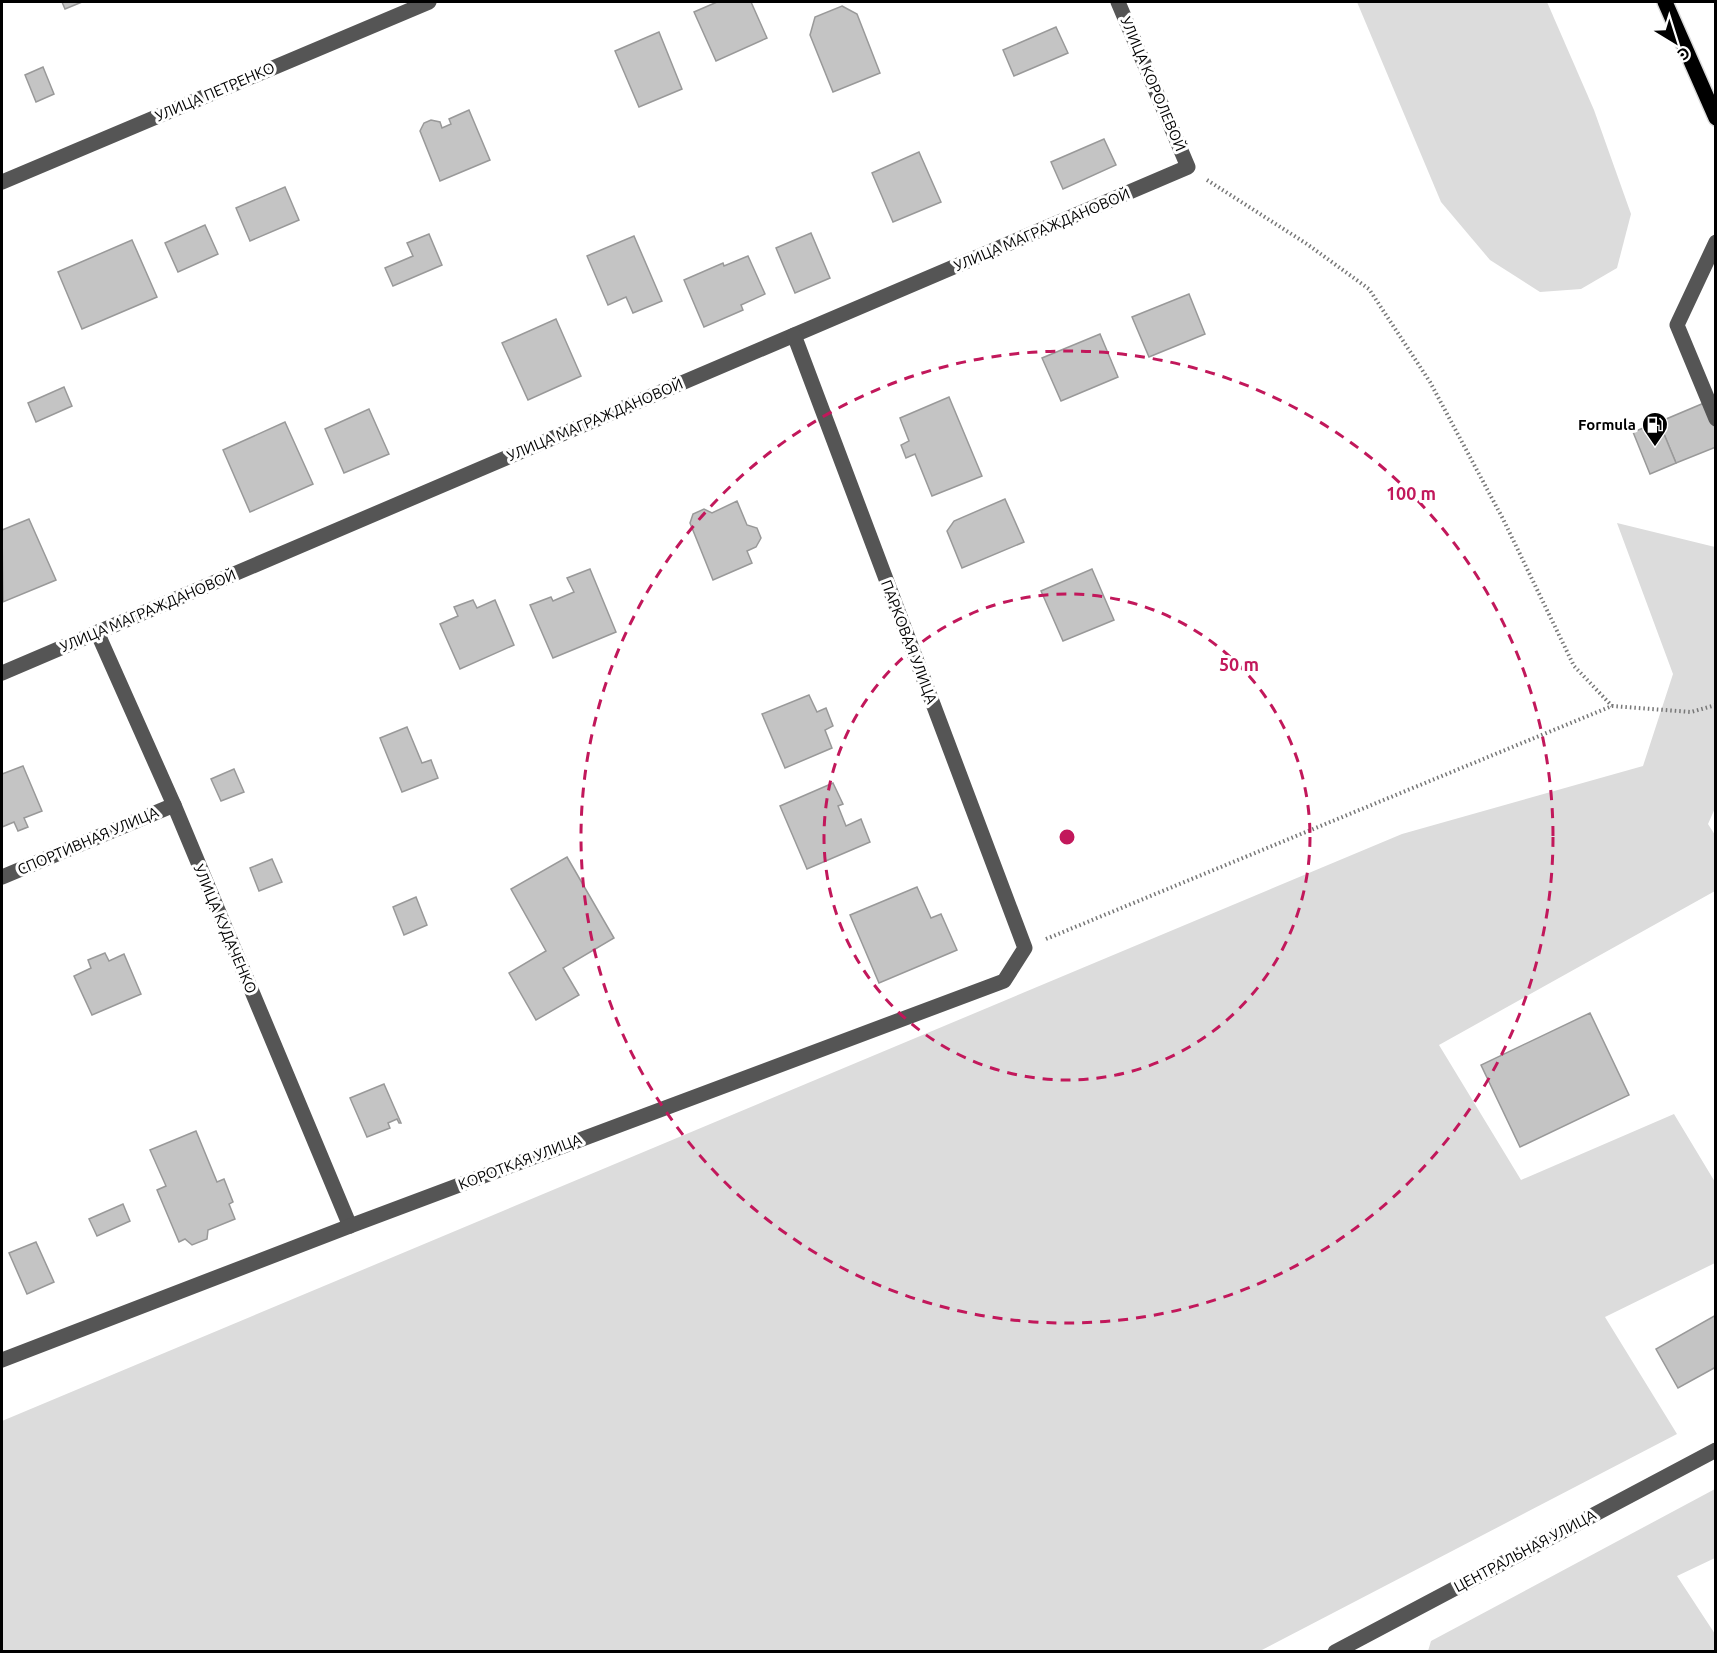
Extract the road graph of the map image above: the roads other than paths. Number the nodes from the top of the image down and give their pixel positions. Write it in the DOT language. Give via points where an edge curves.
graph roads {
  1 [pos="429,2"];
  2 [pos="1118,2"];
  3 [pos="1665,2"];
  4 [pos="1716,118"];
  5 [pos="1188,167"];
  6 [pos="2,182"];
  7 [pos="1716,242"];
  8 [pos="794,335"];
  9 [pos="1716,419"];
  10 [pos="97,633"];
  11 [pos="2,673"];
  12 [pos="174,805"];
  13 [pos="2,877"];
  14 [pos="1025,948"];
  15 [pos="350,1226"];
  16 [pos="2,1360"];
  17 [pos="1716,1450"];
  18 [pos="1335,1652"];
  1 -- 6 [label="street, УЛИЦА ПЕТРЕНКО"];
  2 -- 5 [label="street, УЛИЦА КОРОЛЕВОЙ"];
  3 -- 4 [label="main road"];
  5 -- 8 [label="street, УЛИЦА МАГРАЖДАНОВОЙ"];
  7 -- 9 [label="street" via="1677,325"];
  8 -- 10 [label="street, УЛИЦА МАГРАЖДАНОВОЙ"];
  8 -- 14 [label="street, ПАРКОВАЯ УЛИЦА"];
  10 -- 11 [label="street, УЛИЦА МАГРАЖДАНОВОЙ"];
  10 -- 12 [label="street, УЛИЦА КУДАЧЕНКО"];
  12 -- 13 [label="street, СПОРТИВНАЯ УЛИЦА"];
  12 -- 15 [label="street, УЛИЦА КУДАЧЕНКО"];
  14 -- 15 [label="street, КОРОТКАЯ УЛИЦА" via="1004,981"];
  15 -- 16 [label="street, КОРОТКАЯ УЛИЦА"];
  17 -- 18 [label="street, ЦЕНТРАЛЬНАЯ УЛИЦА"];
}
